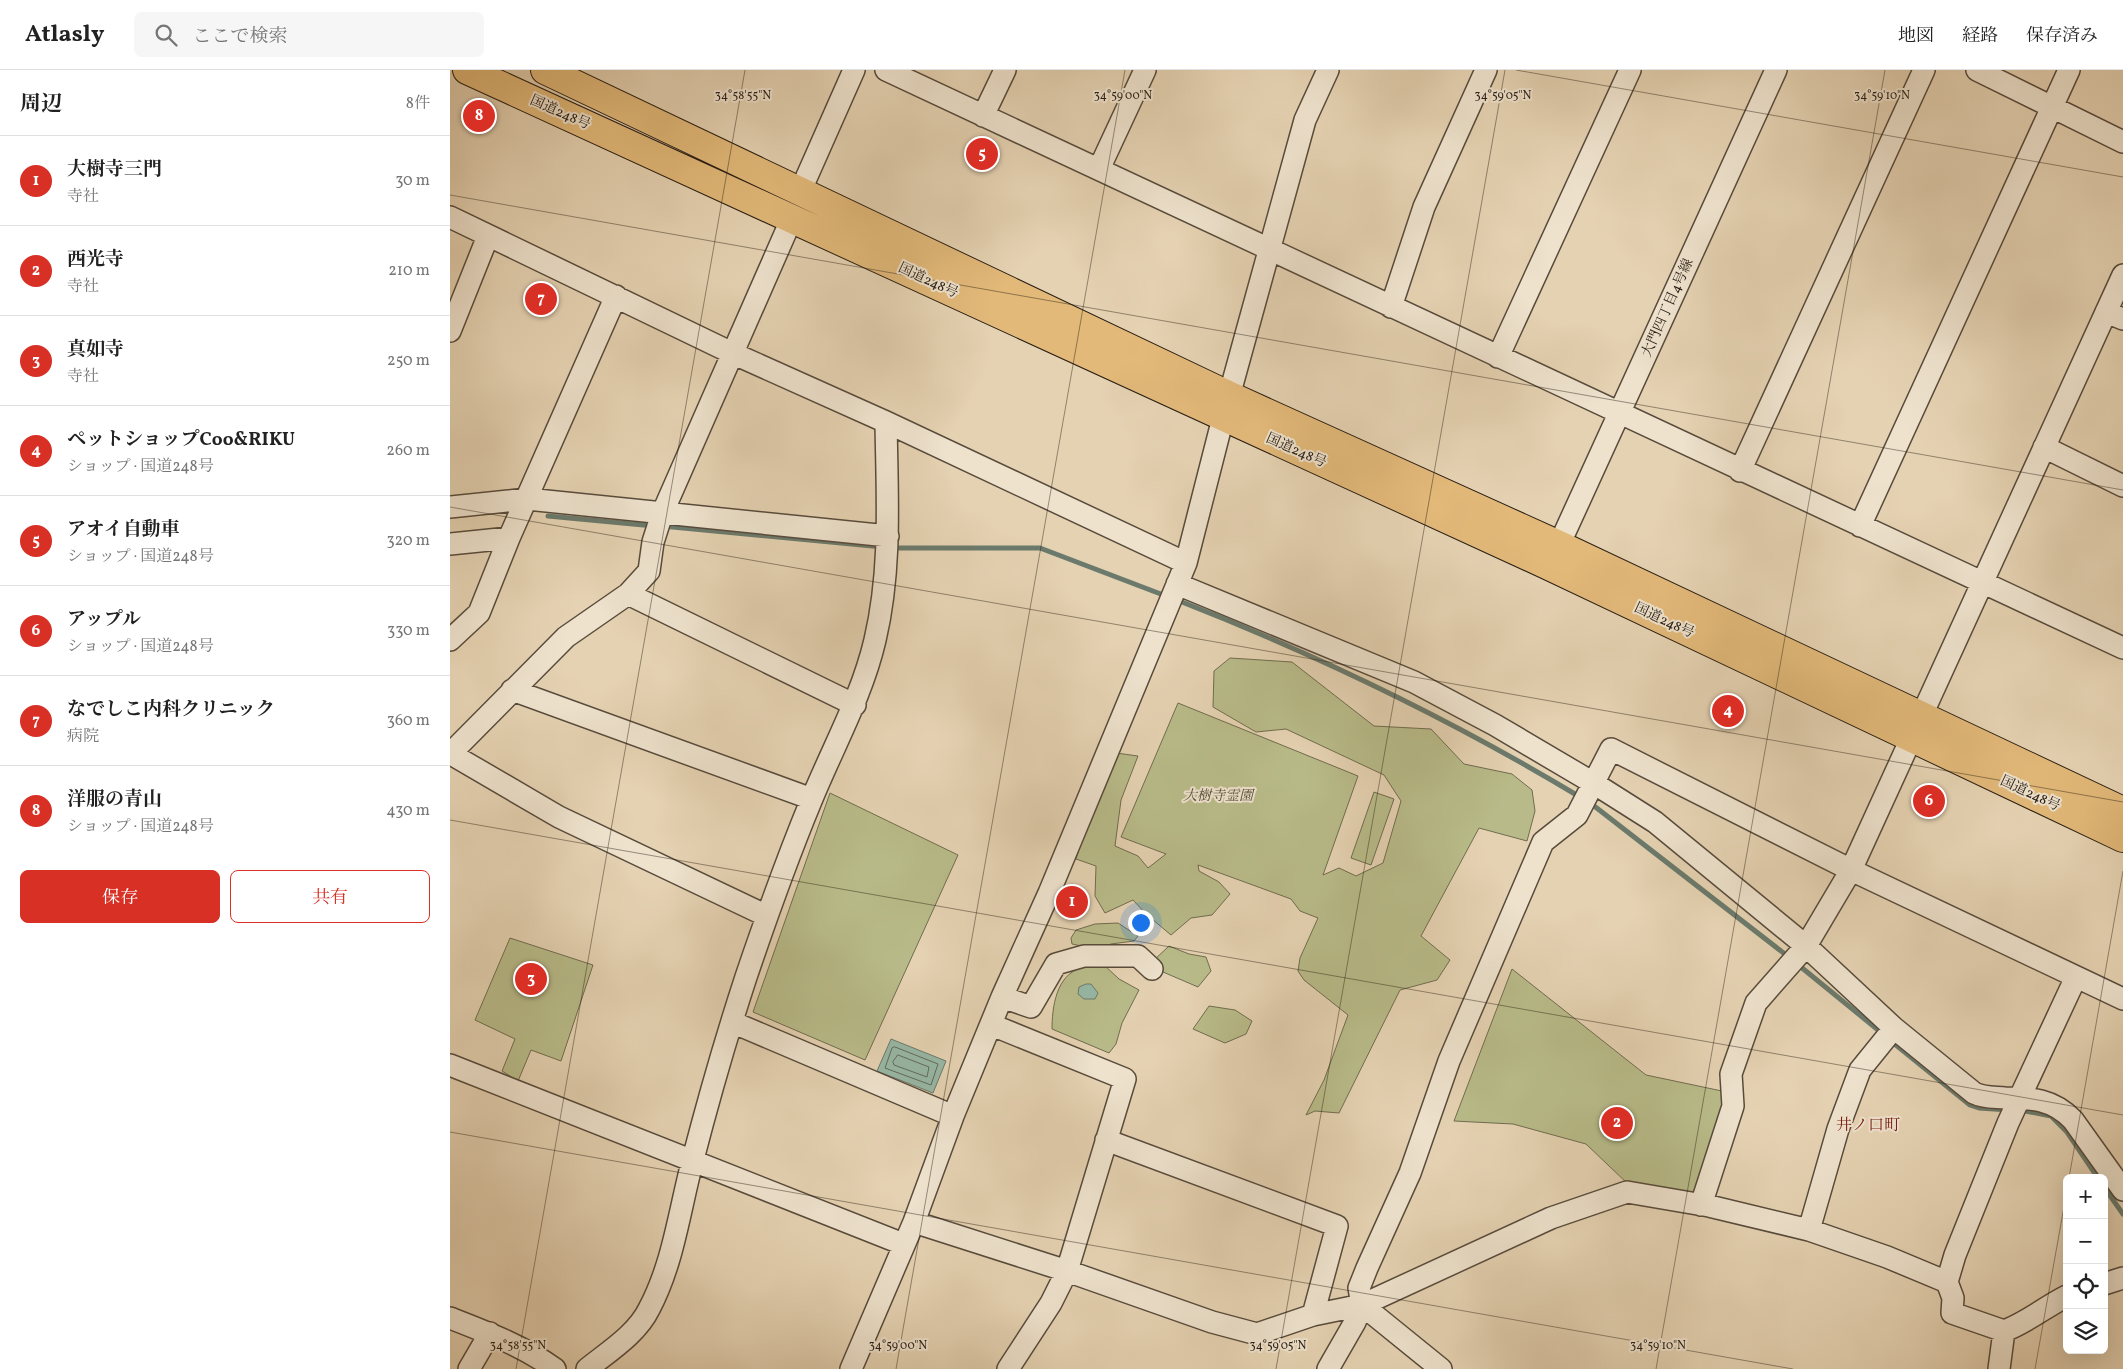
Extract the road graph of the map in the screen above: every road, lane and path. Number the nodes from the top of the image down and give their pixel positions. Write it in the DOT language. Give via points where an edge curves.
graph roads {
  1 [pos="467,70"];
  2 [pos="546,70"];
  3 [pos="854,70"];
  4 [pos="886,70"];
  5 [pos="1005,70"];
  6 [pos="1145,70"];
  7 [pos="1328,70"];
  8 [pos="1486,70"];
  9 [pos="1630,70"];
  10 [pos="1776,70"];
  11 [pos="1924,70"];
  12 [pos="1977,70"];
  13 [pos="2069,70"];
  14 [pos="2052,107"];
  15 [pos="984,116"];
  16 [pos="2123,142"];
  17 [pos="1099,169"];
  18 [pos="800,192"];
  19 [pos="450,218"];
  20 [pos="792,218"];
  21 [pos="488,236"];
  22 [pos="1269,249"];
  23 [pos="2123,274"];
  24 [pos="616,296"];
  25 [pos="1390,307"];
  26 [pos="2114,316"];
  27 [pos="450,331"];
  28 [pos="732,353"];
  29 [pos="1498,357"];
  30 [pos="1227,407"];
  31 [pos="1619,414"];
  32 [pos="886,422"];
  33 [pos="2044,447"];
  34 [pos="1740,471"];
  35 [pos="2123,486"];
  36 [pos="527,499"];
  37 [pos="450,507"];
  38 [pos="662,514"];
  39 [pos="1860,526"];
  40 [pos="888,536"];
  41 [pos="510,538"];
  42 [pos="450,544"];
  43 [pos="1559,546"];
  44 [pos="1186,563"];
  45 [pos="1982,582"];
  46 [pos="1177,584"];
  47 [pos="628,594"];
  48 [pos="450,640"];
  49 [pos="2123,648"];
  50 [pos="512,690"];
  51 [pos="854,704"];
  52 [pos="1917,728"];
  53 [pos="450,754"];
  54 [pos="1595,784"];
  55 [pos="812,799"];
  56 [pos="2123,811"];
  57 [pos="2123,838"];
  58 [pos="1851,870"];
  59 [pos="767,916"];
  60 [pos="1806,946"];
  61 [pos="1152,970"];
  62 [pos="2076,977"];
  63 [pos="1002,997"];
  64 [pos="2123,999"];
  65 [pos="732,1022"];
  66 [pos="992,1025"];
  67 [pos="1894,1028"];
  68 [pos="450,1065"];
  69 [pos="2020,1098"];
  70 [pos="953,1116"];
  71 [pos="1106,1140"];
  72 [pos="692,1162"];
  73 [pos="2123,1190"];
  74 [pos="1701,1205"];
  75 [pos="914,1222"];
  76 [pos="1809,1230"];
  77 [pos="903,1244"];
  78 [pos="1067,1271"];
  79 [pos="2123,1278"];
  80 [pos="1947,1282"];
  81 [pos="2108,1283"];
  82 [pos="2063,1298"];
  83 [pos="1362,1305"];
  84 [pos="1313,1315"];
  85 [pos="450,1318"];
  86 [pos="2004,1331"];
  87 [pos="490,1333"];
  88 [pos="1433,1366"];
  89 [pos="469,1369"];
  90 [pos="555,1369"];
  91 [pos="587,1369"];
  92 [pos="851,1369"];
  93 [pos="1008,1369"];
  94 [pos="1328,1369"];
  95 [pos="1999,1369"];
  1 -- 20 [label="highway, 国道248号"];
  2 -- 18 [label="highway, 国道248号"];
  3 -- 18 [label="street"];
  4 -- 15 [label="street"];
  5 -- 15 [label="street"];
  6 -- 17 [label="street"];
  7 -- 22 [label="street" via="1305,120"];
  8 -- 25 [label="street" via="1424,206"];
  9 -- 29 [label="street"];
  10 -- 31 [label="street, 大門四丁目4号線"];
  11 -- 34 [label="street"];
  12 -- 14 [label="street"];
  13 -- 14 [label="street"];
  14 -- 16 [label="street"];
  14 -- 39 [label="street"];
  15 -- 17 [label="street"];
  17 -- 22 [label="street"];
  18 -- 30 [label="highway, 国道248号"];
  19 -- 21 [label="street"];
  20 -- 28 [label="street"];
  20 -- 30 [label="highway, 国道248号"];
  21 -- 24 [label="street"];
  21 -- 27 [label="street"];
  22 -- 25 [label="street"];
  22 -- 30 [label="street"];
  23 -- 26 [label="street"];
  24 -- 28 [label="street"];
  24 -- 36 [label="street"];
  25 -- 29 [label="street"];
  26 -- 33 [label="street"];
  28 -- 32 [label="street"];
  28 -- 38 [label="street"];
  29 -- 31 [label="street"];
  30 -- 43 [label="highway, 国道248号"];
  30 -- 44 [label="street"];
  30 -- 52 [label="highway, 国道248号" via="1556,569"];
  31 -- 34 [label="street"];
  31 -- 43 [label="street, 大門四丁目4号線"];
  32 -- 40 [label="street"];
  32 -- 44 [label="street"];
  33 -- 35 [label="street"];
  33 -- 45 [label="street"];
  34 -- 39 [label="street"];
  36 -- 37 [label="street"];
  36 -- 38 [label="street"];
  36 -- 41 [label="street"];
  38 -- 40 [label="street"];
  38 -- 47 [label="street" via="653,542 649,571"];
  39 -- 45 [label="street"];
  40 -- 51 [label="street" via="875,640"];
  41 -- 42 [label="street"];
  41 -- 48 [label="street" via="479,613"];
  43 -- 52 [label="highway, 国道248号"];
  44 -- 46 [label="street"];
  45 -- 49 [label="street"];
  45 -- 52 [label="street"];
  46 -- 54 [label="street" via="1414,682"];
  46 -- 63 [label="street" via="1049,893"];
  47 -- 50 [label="street" via="566,637"];
  47 -- 51 [label="street"];
  50 -- 53 [label="street"];
  50 -- 55 [label="street"];
  51 -- 55 [label="street"];
  52 -- 56 [label="highway, 国道248号"];
  52 -- 57 [label="highway, 国道248号"];
  52 -- 58 [label="street"];
  53 -- 59 [label="street" via="559,817"];
  54 -- 58 [label="street" via="1611,749"];
  54 -- 60 [label="street" via="1654,822"];
  54 -- 83 [label="street" via="1577,815 1543,842 1449,1061 1410,1174 1359,1288"];
  55 -- 59 [label="street"];
  58 -- 60 [label="street"];
  58 -- 62 [label="street"];
  59 -- 65 [label="street"];
  60 -- 67 [label="street"];
  60 -- 74 [label="street" via="1756,1003 1743,1035 1731,1074 1732,1106"];
  61 -- 63 [label="street" via="1138,956 1084,956 1056,964 1031,1007"];
  62 -- 64 [label="street"];
  62 -- 69 [label="street"];
  63 -- 66 [label="street"];
  65 -- 70 [label="street"];
  65 -- 72 [label="street"];
  66 -- 70 [label="street"];
  66 -- 71 [label="street" via="1125,1079"];
  67 -- 69 [label="street" via="1981,1097"];
  67 -- 76 [label="street" via="1860,1070 1838,1129"];
  68 -- 72 [label="street"];
  69 -- 73 [label="street" via="2053,1103 2064,1110"];
  69 -- 80 [label="street" via="1955,1255"];
  70 -- 75 [label="street"];
  71 -- 78 [label="street"];
  71 -- 84 [label="street" via="1337,1226"];
  72 -- 77 [label="street"];
  72 -- 91 [label="street" via="669,1262 648,1312 632,1332"];
  74 -- 76 [label="street"];
  74 -- 83 [label="street" via="1626,1192 1551,1218"];
  75 -- 77 [label="street"];
  75 -- 78 [label="street"];
  76 -- 80 [label="street" via="1887,1256"];
  77 -- 92 [label="street"];
  78 -- 84 [label="street" via="1212,1322 1257,1334"];
  78 -- 93 [label="street" via="1051,1303"];
  79 -- 81 [label="street"];
  80 -- 86 [label="street" via="1953,1298 1952,1312"];
  82 -- 86 [label="street" via="2019,1326"];
  83 -- 84 [label="street"];
  83 -- 88 [label="street"];
  83 -- 94 [label="street"];
  85 -- 87 [label="street"];
  86 -- 95 [label="street"];
  87 -- 89 [label="street"];
  87 -- 90 [label="street"];
}
